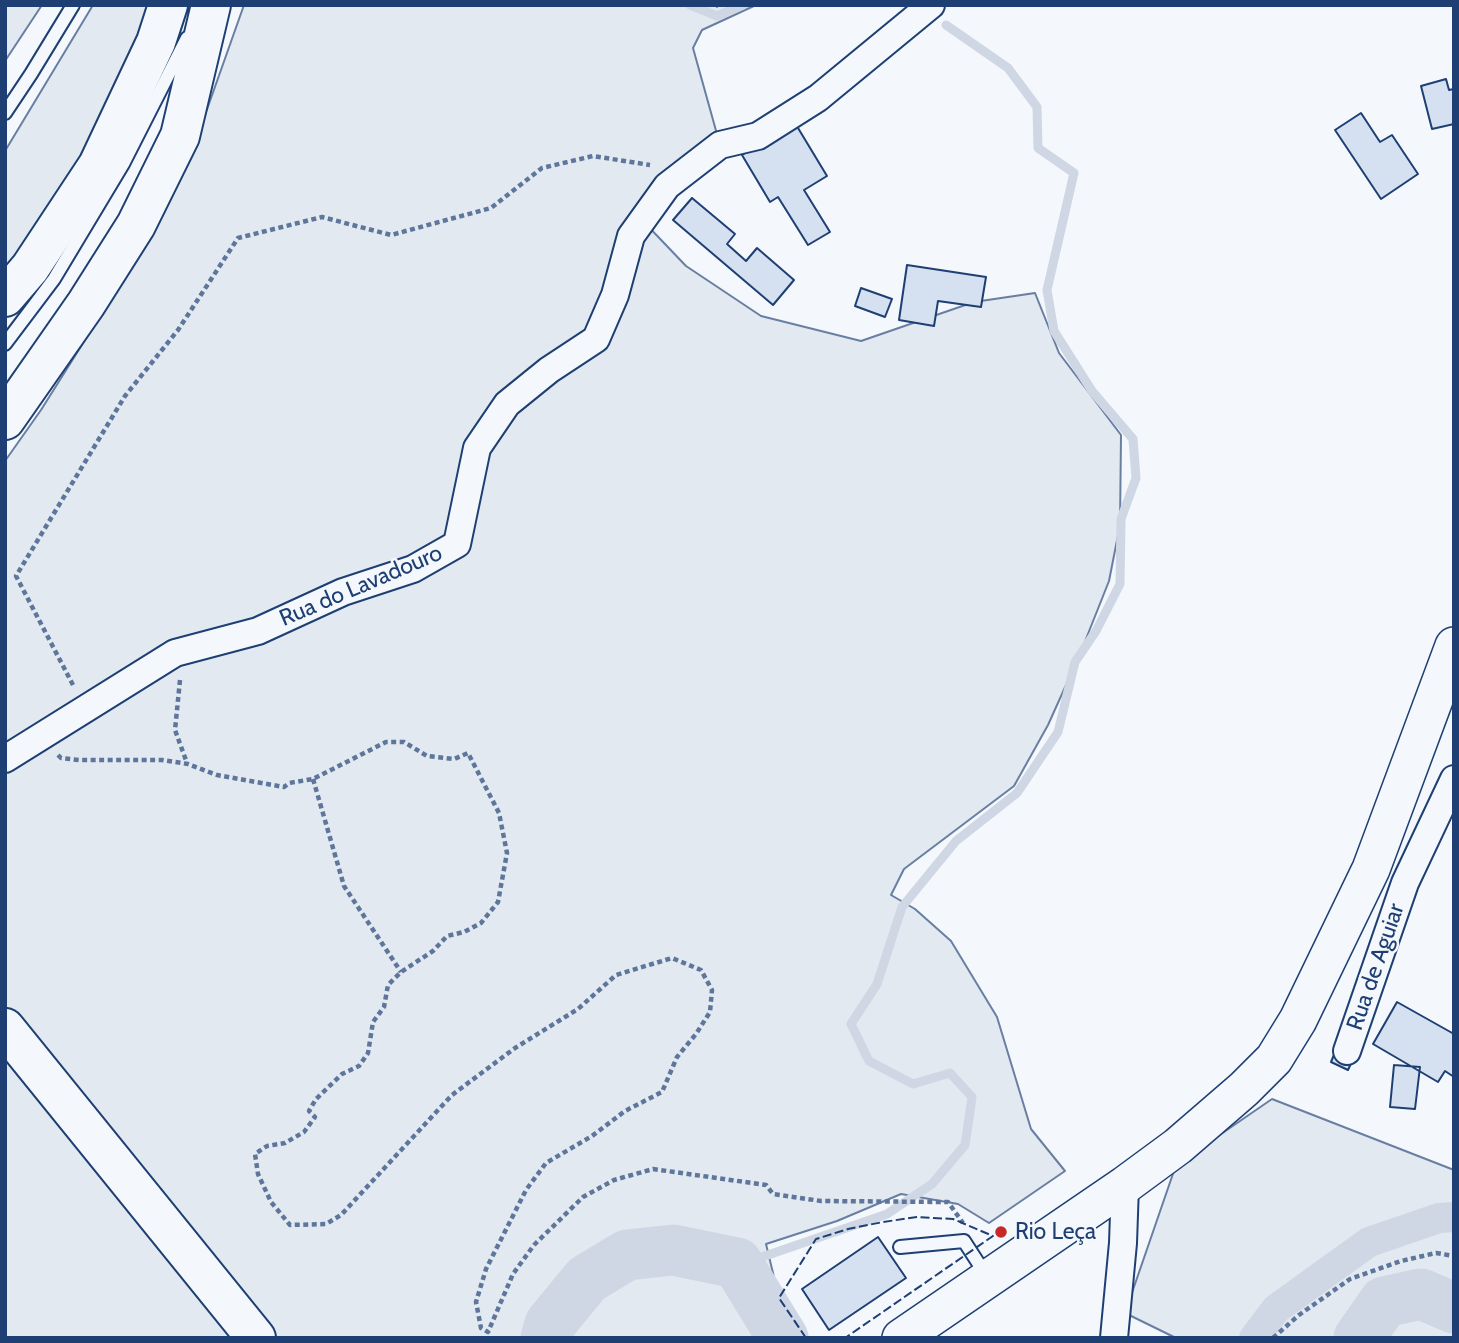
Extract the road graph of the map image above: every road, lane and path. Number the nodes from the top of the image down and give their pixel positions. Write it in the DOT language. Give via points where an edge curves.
graph roads {
  1 [pos="73,5"];
  2 [pos="167,5"];
  3 [pos="204,5"];
  4 [pos="211,5"];
  5 [pos="931,5"];
  6 [pos="5,113"];
  7 [pos="686,171"];
  8 [pos="5,297"];
  9 [pos="5,344"];
  10 [pos="5,420"];
  11 [pos="1454,646"];
  12 [pos="166,658"];
  13 [pos="85,709"];
  14 [pos="38,738"];
  15 [pos="5,759"];
  16 [pos="188,764"];
  17 [pos="313,779"];
  18 [pos="1454,779"];
  19 [pos="1371,869"];
  20 [pos="1405,883"];
  21 [pos="401,972"];
  22 [pos="5,1028"];
  23 [pos="1347,1051"];
  24 [pos="1125,1185"];
  25 [pos="963,1224"];
  26 [pos="900,1247"];
  27 [pos="1454,1256"];
  28 [pos="988,1278"];
  29 [pos="488,1335"];
  30 [pos="256,1338"];
  31 [pos="901,1338"];
  32 [pos="1114,1338"];
  33 [pos="1273,1338"];
  1 -- 6 [label="lane"];
  2 -- 8 [label="highway" via="156,42 97,165 30,268"];
  3 -- 9 [label="lane" via="123,164 54,279"];
  4 -- 10 [label="highway" via="180,136 153,192 86,304"];
  5 -- 7 [label="street, Rua do Lavadouro" via="818,98 758,136 720,145"];
  7 -- 12 [label="street, Rua do Lavadouro" via="667,186 631,236 615,295 596,339 507,404 477,448 457,544 413,569 343,592 258,631"];
  7 -- 13 [label="path" via="593,156 542,168 491,208 391,234 322,217 238,238 178,330 125,396 16,576"];
  11 -- 19 [label="main road"];
  12 -- 13 [label="street, Rua do Lavadouro"];
  12 -- 16 [label="path" via="180,674 175,730"];
  13 -- 14 [label="street, Rua do Lavadouro"];
  14 -- 15 [label="street, Rua do Lavadouro"];
  14 -- 16 [label="path" via="61,758"];
  16 -- 17 [label="path" via="217,775 284,787"];
  17 -- 21 [label="path" via="344,886"];
  17 -- 21 [label="path" via="386,742 404,742 427,756 454,760 468,753 499,813 507,853 498,902 481,923 447,936"];
  18 -- 20 [label="street, Rua de Aguiar"];
  19 -- 20 [label="street, Rua de Aguiar"];
  19 -- 24 [label="main road" via="1298,1020 1274,1059 1187,1138"];
  20 -- 23 [label="street, Rua de Aguiar"];
  21 -- 29 [label="path" via="388,985 384,1007 373,1022 368,1053 359,1066 342,1074 316,1099 309,1111 315,1117 304,1132 255,1154 271,1202 290,1225 326,1224 341,1215 452,1095 578,1009 616,975 672,958 701,970 712,990 710,1012 677,1058 662,1093 625,1111 546,1163 526,1190 486,1269 476,1302 481,1328"];
  22 -- 30 [label="highway"];
  24 -- 28 [label="main road"];
  24 -- 32 [label="street"];
  25 -- 29 [label="path" via="948,1202 821,1201 773,1194 766,1185 653,1169 583,1197 534,1245 513,1274"];
  26 -- 28 [label="lane" via="964,1241"];
  27 -- 33 [label="path" via="1436,1253 1350,1279"];
  28 -- 31 [label="main road"];
}
